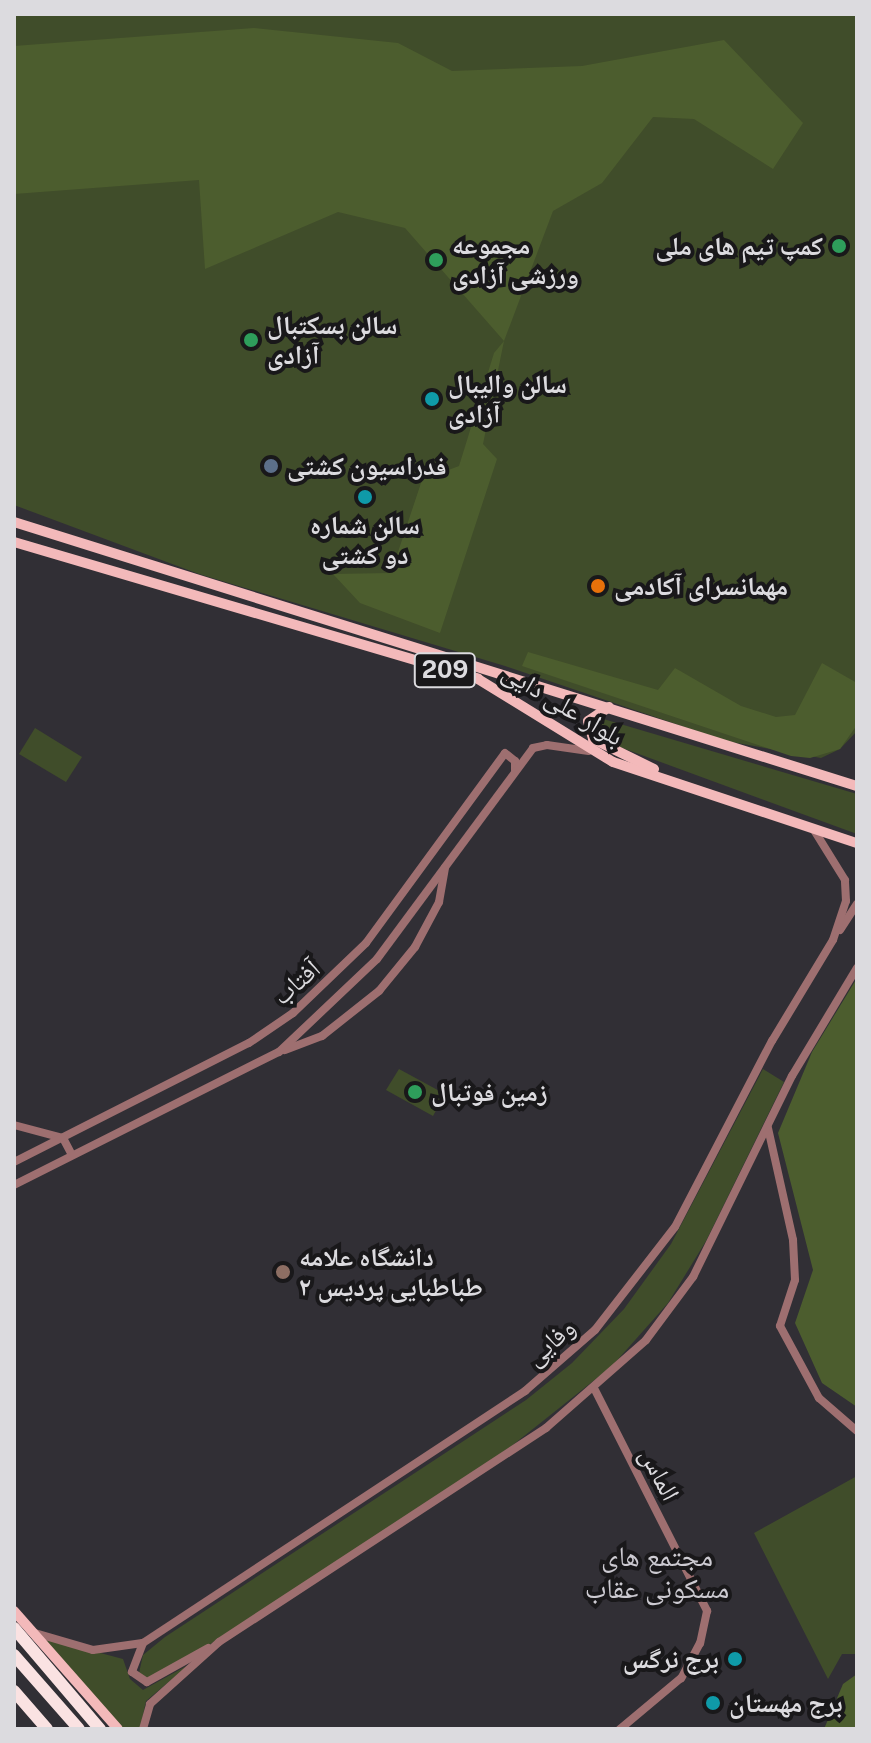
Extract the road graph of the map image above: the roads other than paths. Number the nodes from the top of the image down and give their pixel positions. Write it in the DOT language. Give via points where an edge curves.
graph roads {
  1 [pos="14,522"];
  2 [pos="14,542"];
  3 [pos="609,707"];
  4 [pos="589,751"];
  5 [pos="515,771"];
  6 [pos="682,783"];
  7 [pos="857,786"];
  8 [pos="813,829"];
  9 [pos="857,843"];
  10 [pos="445,865"];
  11 [pos="857,904"];
  12 [pos="833,940"];
  13 [pos="857,968"];
  14 [pos="277,1053"];
  15 [pos="14,1125"];
  16 [pos="767,1127"];
  17 [pos="63,1138"];
  18 [pos="72,1155"];
  19 [pos="14,1162"];
  20 [pos="14,1185"];
  21 [pos="595,1390"];
  22 [pos="857,1431"];
  23 [pos="14,1611"];
  24 [pos="14,1628"];
  25 [pos="33,1632"];
  26 [pos="219,1642"];
  27 [pos="143,1643"];
  28 [pos="14,1655"];
  29 [pos="14,1691"];
  30 [pos="47,1729"];
  31 [pos="79,1729"];
  32 [pos="100,1729"];
  33 [pos="118,1729"];
  34 [pos="143,1729"];
  35 [pos="620,1729"];
  1 -- 3 [label="main road, بلوار علی دایی / 209"];
  2 -- 4 [label="main road, بلوار علی دایی / 209" via="478,679"];
  3 -- 6 [label="main road" via="588,721 593,739"];
  3 -- 7 [label="main road, بلوار علی دایی / 209"];
  4 -- 5 [label="street, آفتاب" via="533,748"];
  4 -- 6 [label="main road, بلوار علی دایی / 209"];
  5 -- 10 [label="street, آفتاب"];
  5 -- 17 [label="street, آفتاب" via="515,761 505,753 366,943 293,1013 249,1043"];
  6 -- 8 [label="main road, بلوار علی دایی / 209"];
  8 -- 9 [label="main road, بلوار علی دایی / 209"];
  8 -- 12 [label="street, وفایی" via="845,880 846,901"];
  10 -- 14 [label="street, آفتاب" via="377,959"];
  10 -- 14 [label="street" via="439,902 415,947 379,991 322,1036"];
  11 -- 12 [label="street"];
  12 -- 27 [label="street, وفایی" via="772,1041 675,1227 595,1330 525,1391"];
  13 -- 16 [label="street"];
  14 -- 18 [label="street, آفتاب"];
  15 -- 17 [label="street"];
  16 -- 21 [label="street" via="693,1277 646,1340"];
  16 -- 22 [label="street" via="793,1240 795,1280 780,1326 819,1398"];
  17 -- 18 [label="street"];
  17 -- 19 [label="street, آفتاب"];
  18 -- 20 [label="street, آفتاب"];
  21 -- 26 [label="street" via="535,1436"];
  21 -- 35 [label="street, الماس" via="707,1611 700,1643 681,1678"];
  23 -- 25 [label="main road"];
  24 -- 32 [label="highway"];
  25 -- 27 [label="street, وفایی" via="93,1650"];
  25 -- 33 [label="main road"];
  26 -- 27 [label="street" via="147,1682 132,1672"];
  26 -- 34 [label="street" via="150,1704"];
  28 -- 31 [label="highway"];
  29 -- 30 [label="highway"];
}
